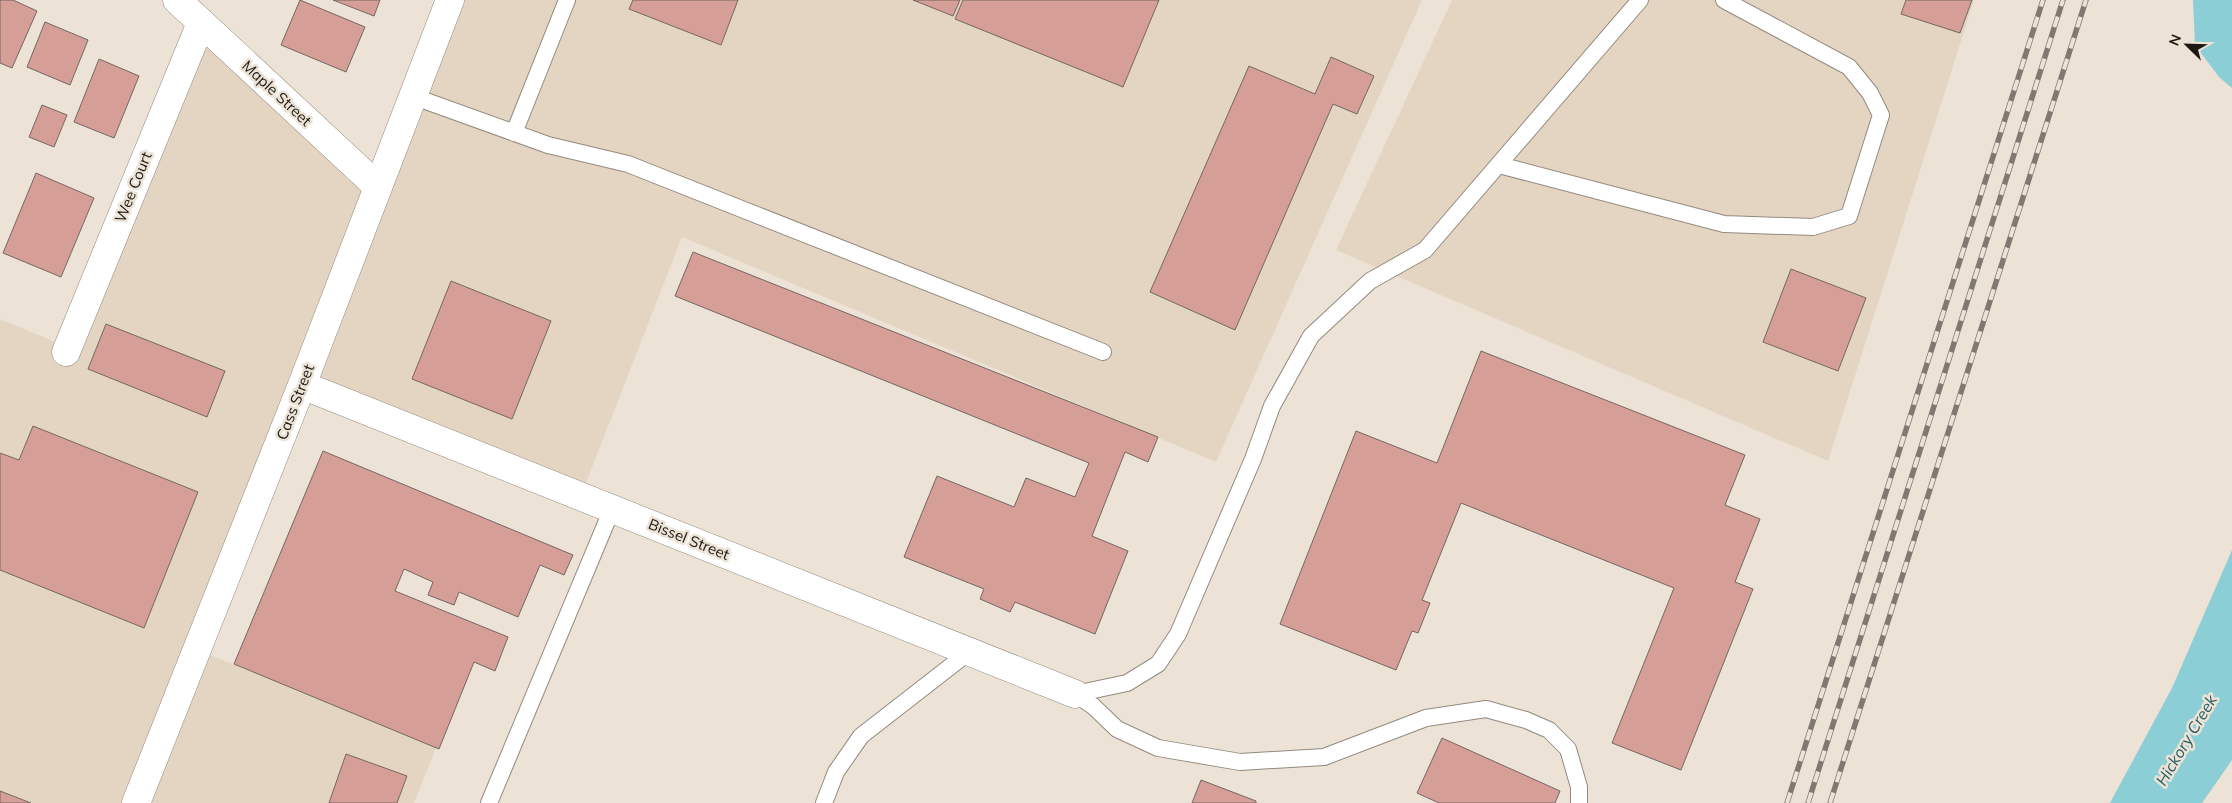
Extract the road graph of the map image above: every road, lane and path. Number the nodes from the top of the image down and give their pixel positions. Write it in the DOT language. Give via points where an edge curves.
graph roads {
  1 [pos="450,0"];
  2 [pos="567,0"];
  3 [pos="1640,0"];
  4 [pos="1724,0"];
  5 [pos="178,1"];
  6 [pos="201,23"];
  7 [pos="412,96"];
  8 [pos="514,133"];
  9 [pos="1499,165"];
  10 [pos="377,186"];
  11 [pos="66,352"];
  12 [pos="1103,352"];
  13 [pos="302,385"];
  14 [pos="612,509"];
  15 [pos="969,652"];
  16 [pos="1075,694"];
  17 [pos="136,803"];
  18 [pos="489,803"];
  19 [pos="824,803"];
  20 [pos="1579,803"];
  1 -- 7 [label="street, Cass Street"];
  2 -- 8 [label="lane"];
  3 -- 9 [label="lane"];
  4 -- 9 [label="lane" via="1849,67 1870,93 1881,115 1849,216 1813,227 1724,224"];
  5 -- 6 [label="street, Maple Street"];
  6 -- 10 [label="street, Maple Street"];
  6 -- 11 [label="street, Wee Court"];
  7 -- 8 [label="lane"];
  7 -- 10 [label="street, Cass Street"];
  8 -- 12 [label="lane" via="548,145 628,164"];
  9 -- 16 [label="lane" via="1426,250 1370,281 1311,336 1272,406 1253,459 1178,634 1158,664 1127,683"];
  10 -- 13 [label="street, Cass Street"];
  13 -- 14 [label="street, Bissel Street"];
  13 -- 17 [label="street, Cass Street"];
  14 -- 15 [label="street, Bissel Street"];
  14 -- 18 [label="lane"];
  15 -- 16 [label="street, Bissel Street"];
  15 -- 19 [label="lane" via="861,736 836,772"];
  16 -- 20 [label="lane" via="1094,706 1117,729 1158,748 1240,762 1324,757 1426,718 1486,709 1549,730 1568,749 1580,787"];
}
